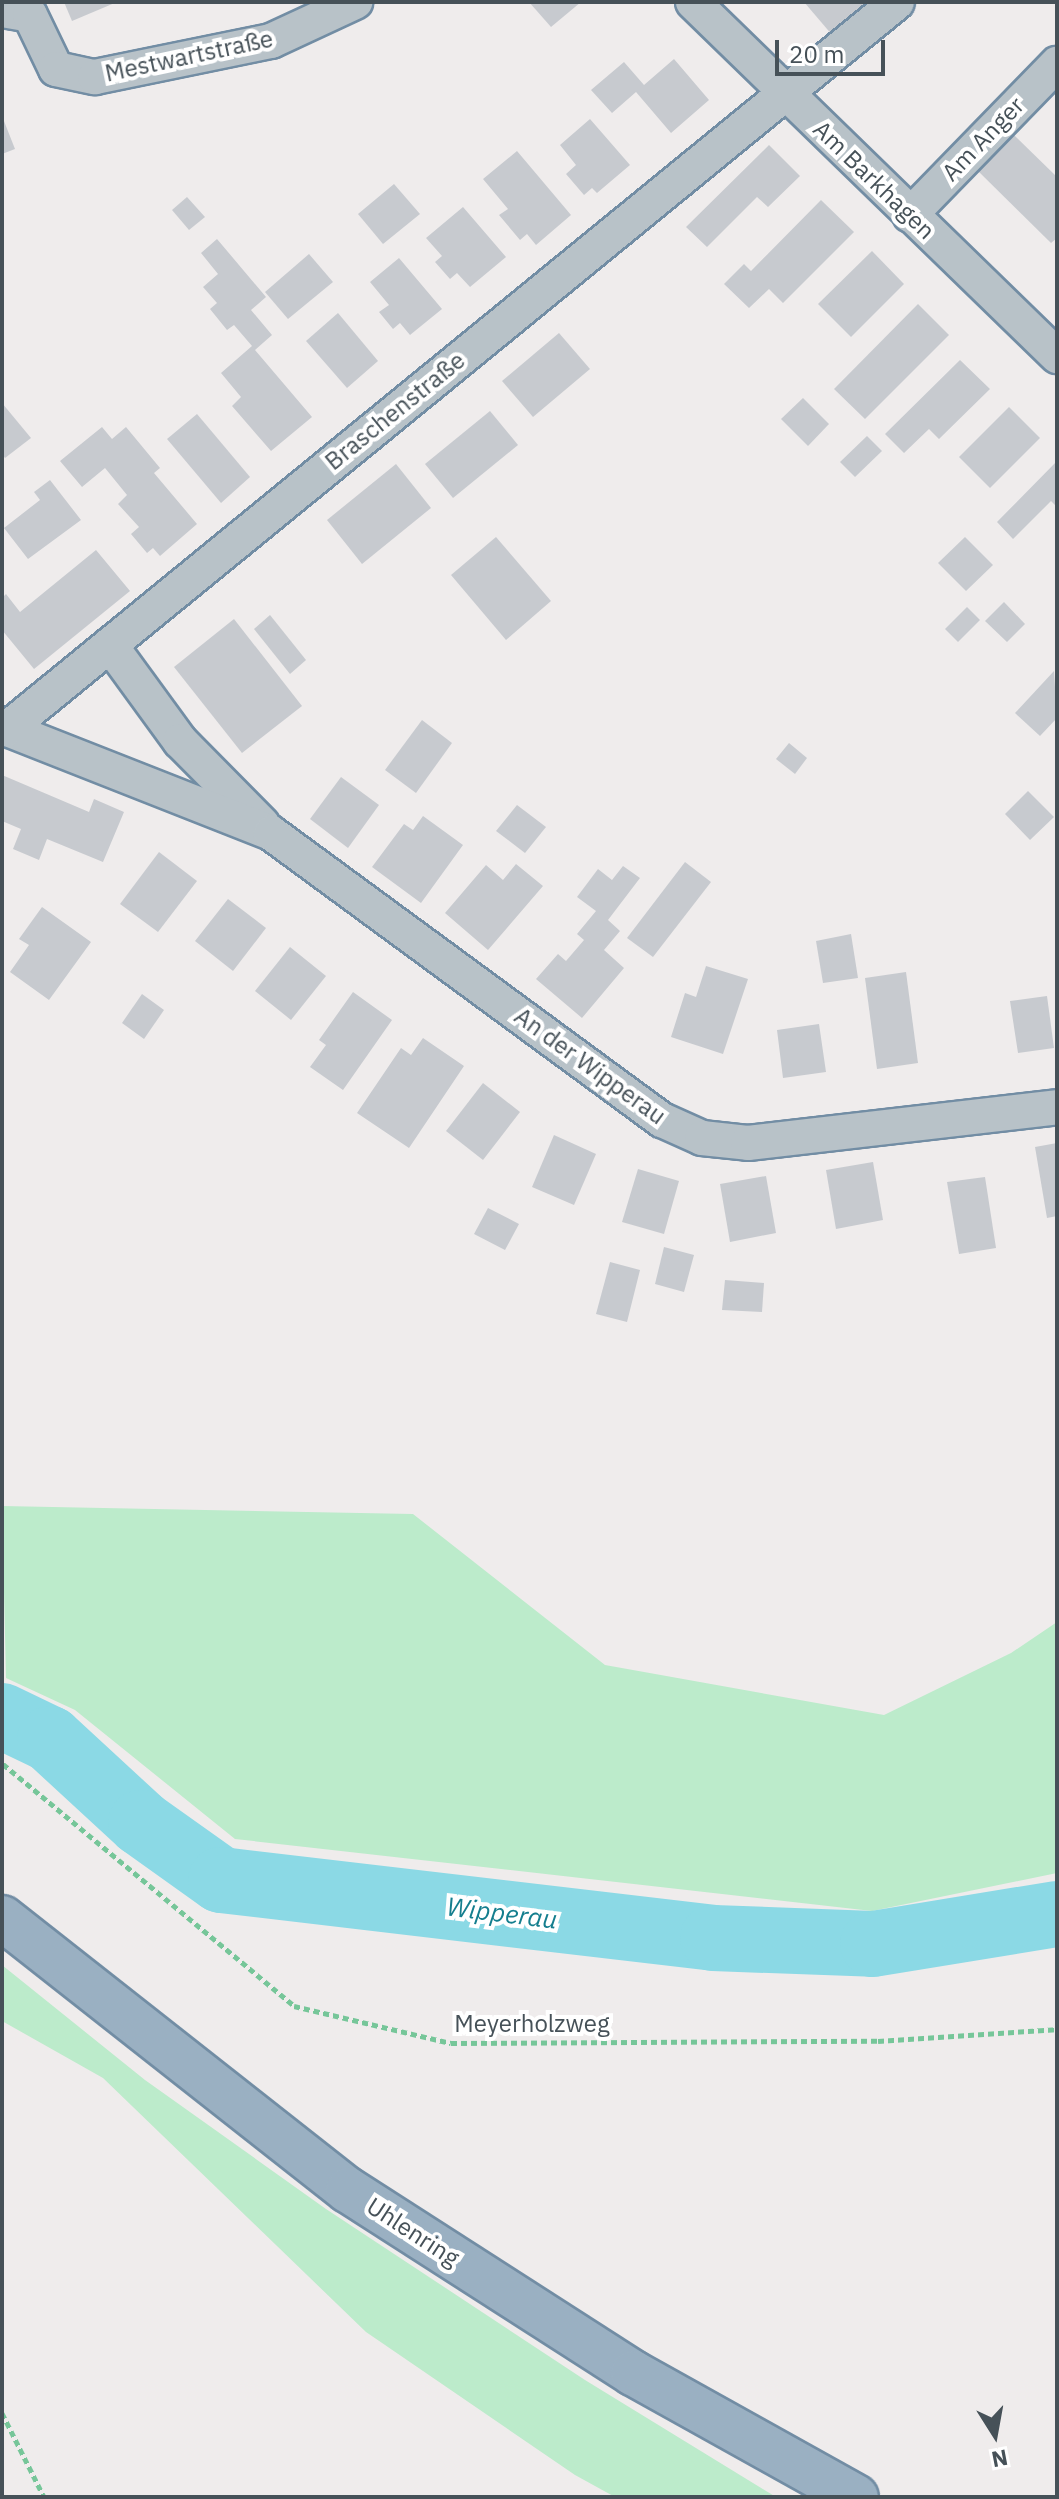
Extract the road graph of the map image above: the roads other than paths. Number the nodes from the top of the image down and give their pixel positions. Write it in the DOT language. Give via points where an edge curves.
graph roads {
  1 [pos="355,2"];
  2 [pos="693,2"];
  3 [pos="897,2"];
  4 [pos="2,10"];
  5 [pos="1057,64"];
  6 [pos="783,93"];
  7 [pos="910,215"];
  8 [pos="1057,356"];
  9 [pos="110,645"];
  10 [pos="5,728"];
  11 [pos="271,833"];
  12 [pos="1057,1107"];
  13 [pos="2,1918"];
  14 [pos="856,2497"];
  1 -- 4 [label="street, Mestwartstraße" via="271,41 95,77 56,69 30,15"];
  2 -- 6 [label="street, Am Barkhagen"];
  3 -- 6 [label="street"];
  5 -- 7 [label="street, Am Anger"];
  6 -- 7 [label="street, Am Barkhagen"];
  6 -- 9 [label="street, Braschenstraße"];
  7 -- 8 [label="street, Am Barkhagen"];
  9 -- 10 [label="street, Braschenstraße"];
  9 -- 11 [label="street, An der Wipperau" via="180,741"];
  10 -- 11 [label="street, An der Wipperau"];
  11 -- 12 [label="street, An der Wipperau" via="662,1120 702,1138 748,1143"];
  13 -- 14 [label="highway, Uhlenring" via="348,2190 633,2373"];
}
